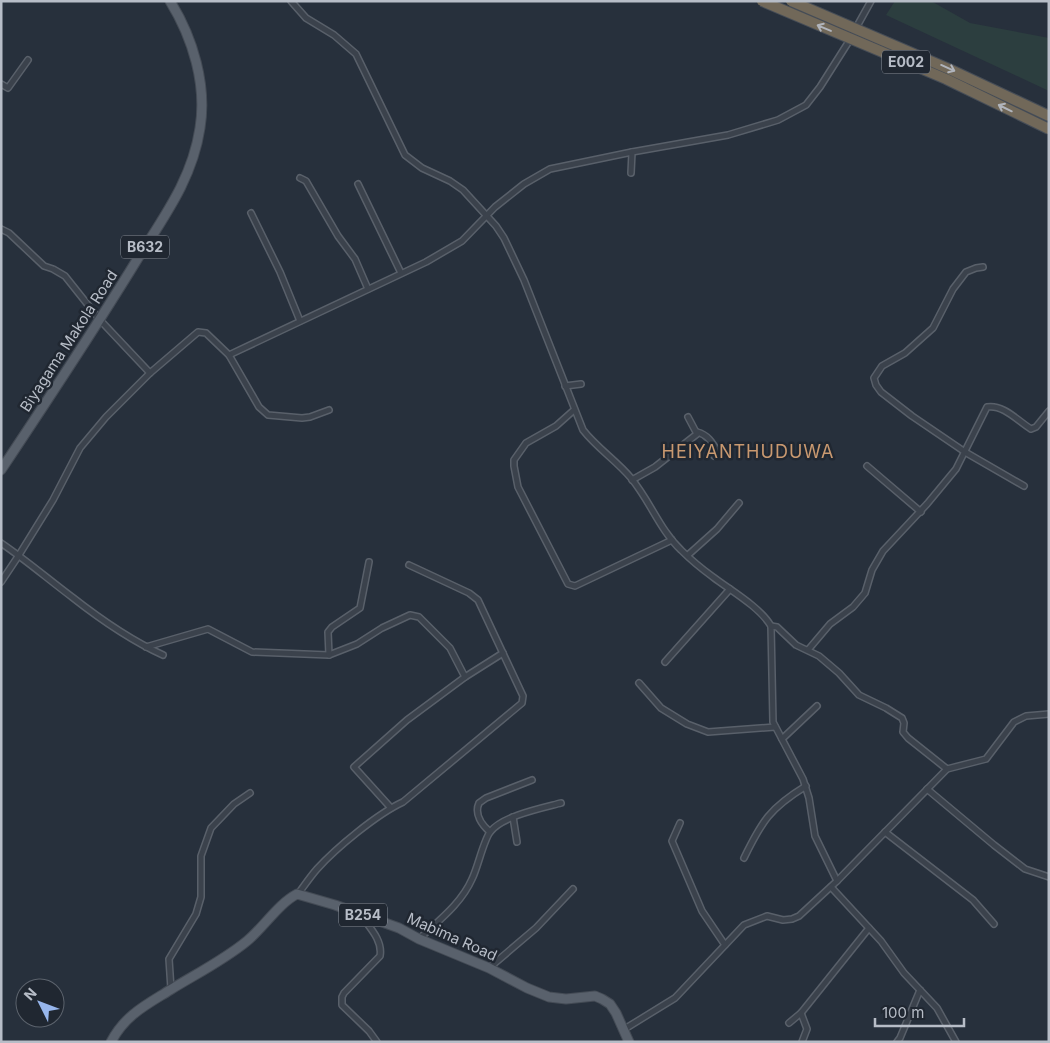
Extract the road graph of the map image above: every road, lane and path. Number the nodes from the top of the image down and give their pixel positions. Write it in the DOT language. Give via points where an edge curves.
graph roads {
  1 [pos="170,1"];
  2 [pos="291,1"];
  3 [pos="762,1"];
  4 [pos="791,1"];
  5 [pos="871,1"];
  6 [pos="28,60"];
  7 [pos="1,84"];
  8 [pos="1049,116"];
  9 [pos="1049,129"];
  10 [pos="632,152"];
  11 [pos="631,173"];
  12 [pos="300,178"];
  13 [pos="358,184"];
  14 [pos="251,213"];
  15 [pos="487,216"];
  16 [pos="1,229"];
  17 [pos="983,267"];
  18 [pos="401,273"];
  19 [pos="368,288"];
  20 [pos="100,320"];
  21 [pos="300,321"];
  22 [pos="229,355"];
  23 [pos="150,373"];
  24 [pos="581,384"];
  25 [pos="565,386"];
  26 [pos="328,410"];
  27 [pos="574,410"];
  28 [pos="1049,412"];
  29 [pos="688,417"];
  30 [pos="697,432"];
  31 [pos="965,452"];
  32 [pos="714,456"];
  33 [pos="867,466"];
  34 [pos="1,470"];
  35 [pos="632,480"];
  36 [pos="1024,486"];
  37 [pos="740,503"];
  38 [pos="920,512"];
  39 [pos="672,540"];
  40 [pos="1,543"];
  41 [pos="20,555"];
  42 [pos="688,555"];
  43 [pos="369,562"];
  44 [pos="409,565"];
  45 [pos="1,582"];
  46 [pos="730,589"];
  47 [pos="771,626"];
  48 [pos="146,647"];
  49 [pos="808,650"];
  50 [pos="503,653"];
  51 [pos="163,655"];
  52 [pos="330,655"];
  53 [pos="665,662"];
  54 [pos="465,677"];
  55 [pos="639,682"];
  56 [pos="817,706"];
  57 [pos="1049,714"];
  58 [pos="775,727"];
  59 [pos="782,739"];
  60 [pos="947,769"];
  61 [pos="532,780"];
  62 [pos="806,786"];
  63 [pos="927,789"];
  64 [pos="250,793"];
  65 [pos="561,803"];
  66 [pos="391,808"];
  67 [pos="513,818"];
  68 [pos="680,823"];
  69 [pos="490,832"];
  70 [pos="885,832"];
  71 [pos="516,842"];
  72 [pos="744,858"];
  73 [pos="1049,877"];
  74 [pos="837,881"];
  75 [pos="831,887"];
  76 [pos="573,889"];
  77 [pos="297,894"];
  78 [pos="360,914"];
  79 [pos="994,924"];
  80 [pos="869,928"];
  81 [pos="419,939"];
  82 [pos="725,945"];
  83 [pos="489,968"];
  84 [pos="171,990"];
  85 [pos="920,990"];
  86 [pos="801,1013"];
  87 [pos="789,1024"];
  88 [pos="623,1030"];
  89 [pos="111,1042"];
  90 [pos="377,1042"];
  91 [pos="629,1042"];
  92 [pos="802,1042"];
  93 [pos="897,1042"];
  94 [pos="956,1042"];
  1 -- 20 [label="main road, Biyagama Makola Road / B632" via="188,34 195,60 201,90 200,128 182,188"];
  2 -- 15 [label="street" via="306,18 334,35 356,54 405,155 463,190"];
  9 -- 3 [label="highway, E002, one-way, bridge" via="946,79"];
  4 -- 8 [label="highway, E002, one-way, bridge" via="950,69"];
  5 -- 10 [label="street" via="838,60 806,105 778,120 728,135"];
  6 -- 7 [label="street" via="8,88"];
  10 -- 11 [label="street"];
  10 -- 15 [label="street" via="550,169 524,184"];
  12 -- 19 [label="street" via="306,181 355,259"];
  13 -- 18 [label="street"];
  14 -- 21 [label="street"];
  15 -- 18 [label="street" via="462,240"];
  15 -- 25 [label="street" via="510,249"];
  16 -- 20 [label="street" via="44,266 65,276"];
  17 -- 31 [label="street" via="966,272 932,328 904,353 882,366 874,378 881,392"];
  18 -- 19 [label="street"];
  19 -- 21 [label="street"];
  20 -- 23 [label="street"];
  20 -- 34 [label="main road, Biyagama Makola Road / B632"];
  21 -- 22 [label="street"];
  22 -- 23 [label="street" via="206,333 198,332"];
  22 -- 26 [label="street" via="259,408 268,415 302,418"];
  23 -- 41 [label="street" via="80,448"];
  24 -- 25 [label="street"];
  25 -- 27 [label="street"];
  27 -- 35 [label="street" via="586,434"];
  27 -- 39 [label="street" via="556,426 526,443 514,460 518,487 568,584 575,586"];
  28 -- 31 [label="street" via="1031,429 1001,409 987,407"];
  29 -- 30 [label="street"];
  30 -- 32 [label="street" via="706,434 716,448 718,452"];
  30 -- 35 [label="street" via="655,467"];
  31 -- 36 [label="street"];
  31 -- 38 [label="street" via="956,469"];
  33 -- 38 [label="street"];
  35 -- 39 [label="street"];
  37 -- 42 [label="street"];
  38 -- 49 [label="street" via="883,551 872,570 865,593"];
  39 -- 42 [label="street"];
  40 -- 41 [label="street"];
  41 -- 45 [label="street"];
  41 -- 48 [label="street" via="109,625"];
  42 -- 46 [label="street"];
  43 -- 52 [label="street" via="360,608 328,632"];
  44 -- 50 [label="street" via="478,600"];
  46 -- 47 [label="street"];
  46 -- 53 [label="street"];
  47 -- 49 [label="street"];
  47 -- 58 [label="street"];
  48 -- 51 [label="street"];
  48 -- 52 [label="street" via="208,628 252,652"];
  49 -- 60 [label="street" via="839,673 858,695 902,718 903,732 908,738"];
  50 -- 54 [label="street"];
  50 -- 66 [label="street" via="523,696 522,703 403,802"];
  52 -- 54 [label="street" via="410,615 419,617 450,648"];
  54 -- 66 [label="street" via="407,720 354,767"];
  55 -- 58 [label="street" via="661,708 708,732"];
  56 -- 59 [label="street"];
  57 -- 60 [label="street" via="1026,716 1014,722 986,759"];
  58 -- 59 [label="street"];
  59 -- 62 [label="street"];
  60 -- 63 [label="street"];
  61 -- 69 [label="street" via="479,803 477,810 481,822"];
  62 -- 72 [label="street" via="772,811"];
  62 -- 74 [label="street" via="815,836"];
  63 -- 70 [label="street"];
  63 -- 73 [label="street" via="1025,868"];
  64 -- 84 [label="street" via="211,828 201,856 201,897 196,914 169,959"];
  65 -- 67 [label="street"];
  66 -- 77 [label="street" via="345,843 317,869"];
  67 -- 69 [label="street"];
  67 -- 71 [label="street"];
  68 -- 82 [label="street" via="672,841 702,911"];
  69 -- 81 [label="street" via="472,880 461,898"];
  70 -- 74 [label="street"];
  70 -- 79 [label="street" via="973,900"];
  74 -- 75 [label="street"];
  75 -- 80 [label="street"];
  75 -- 82 [label="street" via="800,916 792,920 760,918 744,925"];
  76 -- 83 [label="street" via="536,928"];
  77 -- 78 [label="main road, Mabima Road / B254"];
  77 -- 84 [label="main road" via="238,948"];
  78 -- 81 [label="main road, Mabima Road / B254"];
  78 -- 90 [label="street" via="382,948 380,956 344,993 342,1004"];
  80 -- 85 [label="street"];
  80 -- 86 [label="street"];
  81 -- 83 [label="main road, Mabima Road / B254"];
  82 -- 88 [label="street" via="675,998"];
  83 -- 88 [label="main road, Mabima Road / B254" via="549,997 595,996 602,999 610,1004"];
  84 -- 89 [label="main road" via="139,1009 123,1023"];
  85 -- 93 [label="street"];
  85 -- 94 [label="street" via="937,1008"];
  86 -- 87 [label="street"];
  86 -- 92 [label="street" via="808,1029"];
  88 -- 91 [label="main road, Mabima Road / B254"];
}
